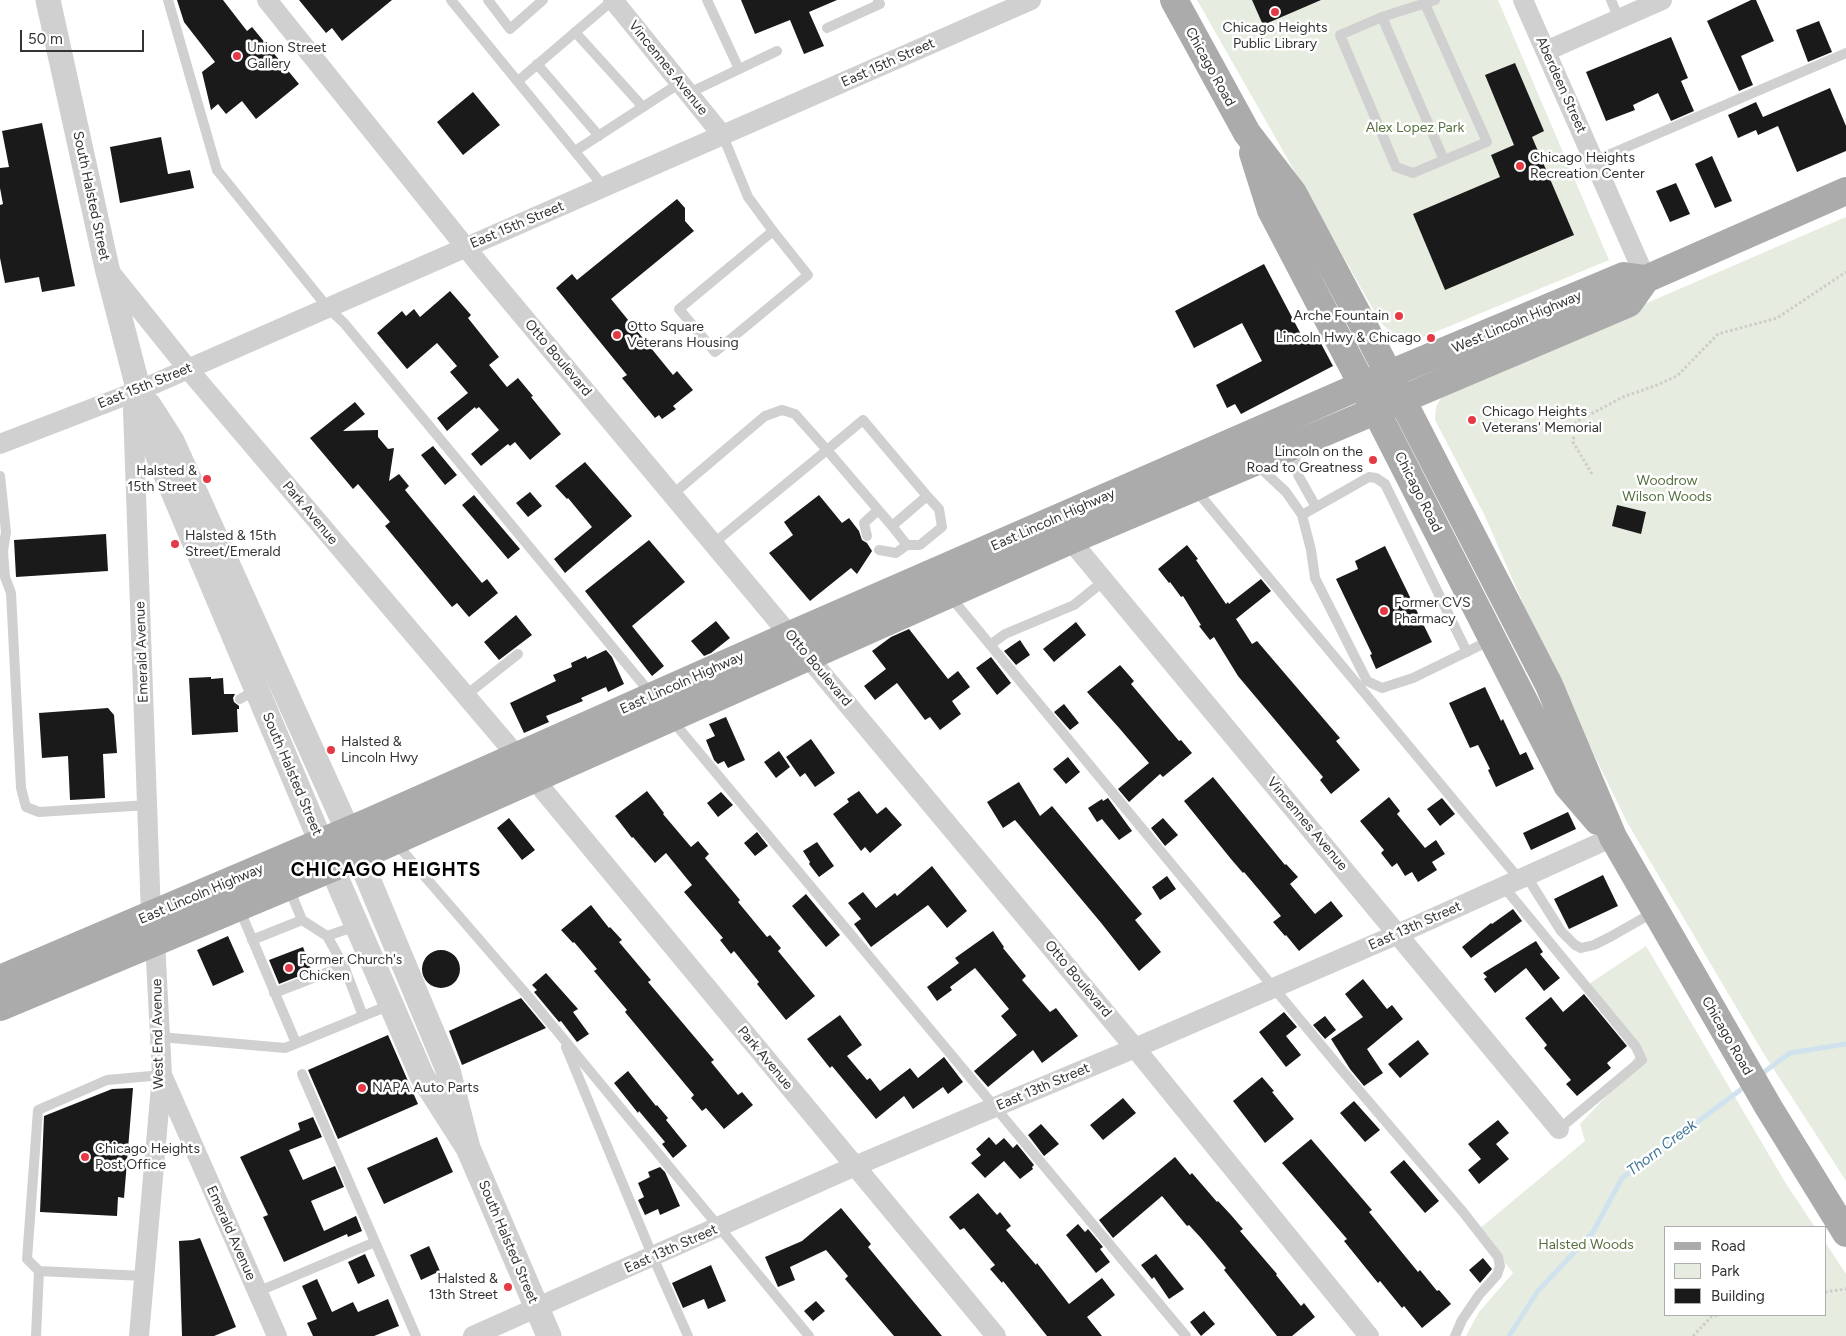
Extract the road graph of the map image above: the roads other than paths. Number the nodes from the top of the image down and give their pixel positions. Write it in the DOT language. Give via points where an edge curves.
graph roads {
  1 [pos="48,0"];
  2 [pos="168,0"];
  3 [pos="267,0"];
  4 [pos="451,0"];
  5 [pos="488,0"];
  6 [pos="543,0"];
  7 [pos="613,0"];
  8 [pos="707,0"];
  9 [pos="878,0"];
  10 [pos="1031,0"];
  11 [pos="1174,0"];
  12 [pos="1524,0"];
  13 [pos="1611,0"];
  14 [pos="1662,0"];
  15 [pos="1430,2"];
  16 [pos="1382,17"];
  17 [pos="1619,19"];
  18 [pos="828,28"];
  19 [pos="575,32"];
  20 [pos="777,51"];
  21 [pos="1546,51"];
  22 [pos="1846,53"];
  23 [pos="537,64"];
  24 [pos="739,69"];
  25 [pos="518,81"];
  26 [pos="684,88"];
  27 [pos="643,107"];
  28 [pos="1247,134"];
  29 [pos="599,136"];
  30 [pos="723,136"];
  31 [pos="575,152"];
  32 [pos="1444,160"];
  33 [pos="1594,161"];
  34 [pos="604,187"];
  35 [pos="1846,191"];
  36 [pos="773,231"];
  37 [pos="466,248"];
  38 [pos="107,268"];
  39 [pos="1646,279"];
  40 [pos="328,308"];
  41 [pos="188,369"];
  42 [pos="1389,374"];
  43 [pos="1363,385"];
  44 [pos="140,390"];
  45 [pos="1402,400"];
  46 [pos="1376,411"];
  47 [pos="0,444"];
  48 [pos="1294,446"];
  49 [pos="827,450"];
  50 [pos="1254,462"];
  51 [pos="1407,471"];
  52 [pos="0,476"];
  53 [pos="1194,488"];
  54 [pos="673,494"];
  55 [pos="927,496"];
  56 [pos="1391,498"];
  57 [pos="1316,507"];
  58 [pos="1396,508"];
  59 [pos="878,510"];
  60 [pos="1427,510"];
  61 [pos="1302,515"];
  62 [pos="1053,519"];
  63 [pos="892,526"];
  64 [pos="867,536"];
  65 [pos="1071,540"];
  66 [pos="714,543"];
  67 [pos="907,545"];
  68 [pos="879,550"];
  69 [pos="1105,580"];
  70 [pos="940,584"];
  71 [pos="790,635"];
  72 [pos="1492,640"];
  73 [pos="990,645"];
  74 [pos="1467,652"];
  75 [pos="518,654"];
  76 [pos="809,657"];
  77 [pos="465,696"];
  78 [pos="653,696"];
  79 [pos="671,718"];
  80 [pos="517,756"];
  81 [pos="534,779"];
  82 [pos="148,805"];
  83 [pos="348,831"];
  84 [pos="1612,837"];
  85 [pos="395,841"];
  86 [pos="321,843"];
  87 [pos="358,857"];
  88 [pos="332,868"];
  89 [pos="1517,881"];
  90 [pos="288,886"];
  91 [pos="238,907"];
  92 [pos="1655,912"];
  93 [pos="302,920"];
  94 [pos="356,926"];
  95 [pos="153,929"];
  96 [pos="1398,934"];
  97 [pos="327,936"];
  98 [pos="252,940"];
  99 [pos="344,966"];
  100 [pos="0,979"];
  101 [pos="1274,988"];
  102 [pos="274,993"];
  103 [pos="390,1005"];
  104 [pos="0,1007"];
  105 [pos="363,1016"];
  106 [pos="561,1036"];
  107 [pos="160,1037"];
  108 [pos="296,1043"];
  109 [pos="1135,1048"];
  110 [pos="302,1074"];
  111 [pos="162,1075"];
  112 [pos="995,1107"];
  113 [pos="1559,1129"];
  114 [pos="468,1148"];
  115 [pos="855,1166"];
  116 [pos="720,1227"];
  117 [pos="1846,1233"];
  118 [pos="375,1242"];
  119 [pos="653,1257"];
  120 [pos="39,1271"];
  121 [pos="144,1276"];
  122 [pos="257,1292"];
  123 [pos="537,1309"];
  124 [pos="36,1336"];
  125 [pos="139,1336"];
  126 [pos="276,1336"];
  127 [pos="416,1336"];
  128 [pos="472,1336"];
  129 [pos="549,1336"];
  130 [pos="688,1336"];
  131 [pos="809,1336"];
  132 [pos="996,1336"];
  133 [pos="1186,1336"];
  134 [pos="1369,1336"];
  135 [pos="1455,1336"];
  1 -- 38 [label="street, South Halsted Street"];
  2 -- 40 [label="lane" via="217,170"];
  3 -- 37 [label="street, Otto Boulevard"];
  4 -- 25 [label="lane"];
  5 -- 6 [label="lane" via="510,29"];
  7 -- 19 [label="lane"];
  7 -- 26 [label="street, Vincennes Avenue"];
  8 -- 24 [label="lane"];
  9 -- 18 [label="lane" via="880,4"];
  10 -- 30 [label="street, East 15th Street"];
  11 -- 28 [label="main road, Chicago Road"];
  12 -- 21 [label="street, Aberdeen Street"];
  13 -- 17 [label="lane"];
  14 -- 17 [label="street"];
  15 -- 16 [label="lane"];
  15 -- 32 [label="lane" via="1487,142"];
  16 -- 32 [label="lane"];
  16 -- 32 [label="lane" via="1340,35 1396,167 1413,173"];
  17 -- 21 [label="street"];
  19 -- 23 [label="lane"];
  19 -- 27 [label="lane"];
  20 -- 24 [label="lane"];
  21 -- 33 [label="street, Aberdeen Street"];
  22 -- 33 [label="lane"];
  23 -- 25 [label="lane"];
  23 -- 29 [label="lane"];
  24 -- 26 [label="lane"];
  25 -- 31 [label="lane"];
  26 -- 27 [label="lane"];
  26 -- 30 [label="street, Vincennes Avenue"];
  27 -- 29 [label="lane"];
  28 -- 42 [label="main road, Chicago Road" via="1293,193"];
  28 -- 43 [label="main road, Chicago Road" via="1271,210"];
  29 -- 31 [label="lane"];
  30 -- 34 [label="street, East 15th Street"];
  30 -- 36 [label="lane" via="748,197"];
  31 -- 34 [label="lane"];
  33 -- 39 [label="street, Aberdeen Street"];
  34 -- 37 [label="street, East 15th Street"];
  35 -- 39 [label="main road, West Lincoln Highway"];
  36 -- 36 [label="lane" via="680,309 715,352 808,275"];
  37 -- 40 [label="street, East 15th Street"];
  37 -- 54 [label="street, Otto Boulevard"];
  38 -- 41 [label="street, Park Avenue"];
  38 -- 44 [label="street, South Halsted Street"];
  39 -- 42 [label="main road, West Lincoln Highway" via="1624,276"];
  39 -- 45 [label="main road, West Lincoln Highway" via="1629,303"];
  40 -- 41 [label="street, East 15th Street"];
  40 -- 78 [label="lane" via="344,323"];
  41 -- 44 [label="street, East 15th Street"];
  41 -- 77 [label="street, Park Avenue"];
  42 -- 43 [label="main road, West Lincoln Highway"];
  42 -- 45 [label="main road, Chicago Road"];
  43 -- 46 [label="main road, Chicago Road"];
  43 -- 62 [label="main road, East Lincoln Highway"];
  44 -- 47 [label="street, East 15th Street"];
  44 -- 82 [label="street, Emerald Avenue" via="133,410"];
  44 -- 83 [label="street, South Halsted Street" via="172,441"];
  44 -- 86 [label="street, South Halsted Street" via="152,442 248,694"];
  45 -- 46 [label="main road, West Lincoln Highway"];
  45 -- 84 [label="main road, Chicago Road" via="1549,685"];
  46 -- 48 [label="main road, East Lincoln Highway"];
  46 -- 51 [label="main road, Chicago Road"];
  48 -- 50 [label="main road, East Lincoln Highway"];
  48 -- 57 [label="lane" via="1298,475"];
  49 -- 54 [label="lane" via="795,414 782,410 764,416"];
  49 -- 55 [label="lane" via="863,420"];
  49 -- 59 [label="lane"];
  49 -- 66 [label="lane"];
  50 -- 53 [label="main road, East Lincoln Highway"];
  50 -- 61 [label="lane" via="1286,492"];
  51 -- 56 [label="lane"];
  51 -- 60 [label="main road, Chicago Road"];
  52 -- 82 [label="lane" via="6,532 3,560 11,593 21,788 26,807 39,812"];
  53 -- 65 [label="main road, East Lincoln Highway"];
  53 -- 89 [label="lane"];
  54 -- 66 [label="street, Otto Boulevard"];
  55 -- 63 [label="lane"];
  55 -- 67 [label="lane" via="939,509 942,527 920,545"];
  56 -- 57 [label="lane" via="1385,484 1369,477"];
  56 -- 58 [label="lane"];
  57 -- 61 [label="lane"];
  58 -- 60 [label="lane"];
  58 -- 74 [label="lane"];
  59 -- 63 [label="lane"];
  59 -- 64 [label="lane" via="864,523"];
  60 -- 72 [label="main road, Chicago Road"];
  61 -- 74 [label="lane" via="1315,578 1367,681 1382,688 1413,678"];
  62 -- 65 [label="street, Vincennes Avenue"];
  62 -- 70 [label="main road, East Lincoln Highway"];
  63 -- 67 [label="lane"];
  65 -- 69 [label="street, Vincennes Avenue"];
  65 -- 70 [label="main road, East Lincoln Highway"];
  66 -- 71 [label="street, Otto Boulevard"];
  67 -- 68 [label="lane" via="896,553"];
  69 -- 73 [label="lane" via="1074,605 1005,634"];
  69 -- 96 [label="street, Vincennes Avenue"];
  70 -- 71 [label="main road, East Lincoln Highway"];
  70 -- 73 [label="lane"];
  70 -- 76 [label="main road, East Lincoln Highway"];
  71 -- 76 [label="street, Otto Boulevard"];
  71 -- 78 [label="main road, East Lincoln Highway"];
  72 -- 74 [label="lane"];
  72 -- 84 [label="main road, Chicago Road" via="1567,785"];
  73 -- 101 [label="lane"];
  75 -- 77 [label="lane"];
  76 -- 79 [label="main road, East Lincoln Highway"];
  76 -- 109 [label="street, Otto Boulevard"];
  77 -- 80 [label="street, Park Avenue"];
  78 -- 80 [label="main road, East Lincoln Highway"];
  79 -- 81 [label="main road, East Lincoln Highway"];
  79 -- 112 [label="lane"];
  80 -- 83 [label="main road, East Lincoln Highway"];
  81 -- 85 [label="main road, East Lincoln Highway"];
  81 -- 115 [label="street, Park Avenue"];
  82 -- 95 [label="street, Emerald Avenue"];
  83 -- 86 [label="main road, East Lincoln Highway"];
  83 -- 87 [label="street, South Halsted Street"];
  84 -- 89 [label="street, East 13th Street"];
  84 -- 92 [label="main road, Chicago Road"];
  85 -- 87 [label="main road, East Lincoln Highway"];
  85 -- 106 [label="lane"];
  86 -- 88 [label="street, South Halsted Street"];
  86 -- 95 [label="main road, East Lincoln Highway"];
  87 -- 88 [label="main road, East Lincoln Highway"];
  87 -- 114 [label="street, South Halsted Street" via="448,1070"];
  88 -- 90 [label="main road, East Lincoln Highway"];
  88 -- 94 [label="street, South Halsted Street"];
  89 -- 92 [label="lane" via="1561,931 1581,948 1594,945"];
  89 -- 96 [label="street, East 13th Street"];
  89 -- 113 [label="lane" via="1636,1047 1642,1060"];
  90 -- 91 [label="main road, East Lincoln Highway"];
  90 -- 93 [label="lane"];
  91 -- 95 [label="main road, East Lincoln Highway"];
  91 -- 98 [label="lane"];
  92 -- 117 [label="main road, Chicago Road"];
  93 -- 97 [label="lane"];
  93 -- 98 [label="lane"];
  94 -- 97 [label="lane"];
  94 -- 103 [label="street, South Halsted Street"];
  95 -- 100 [label="main road, East Lincoln Highway"];
  95 -- 104 [label="main road, East Lincoln Highway"];
  95 -- 107 [label="street, West End Avenue"];
  96 -- 101 [label="street, East 13th Street"];
  96 -- 113 [label="street, Vincennes Avenue"];
  97 -- 99 [label="lane"];
  98 -- 102 [label="lane"];
  99 -- 102 [label="lane"];
  99 -- 105 [label="lane"];
  101 -- 109 [label="street, East 13th Street"];
  101 -- 135 [label="lane" via="1498,1257 1497,1275 1479,1295"];
  102 -- 108 [label="lane"];
  103 -- 105 [label="lane"];
  103 -- 114 [label="street, South Halsted Street" via="422,1076"];
  105 -- 108 [label="lane"];
  106 -- 116 [label="lane"];
  106 -- 119 [label="lane"];
  107 -- 108 [label="lane" via="284,1048"];
  107 -- 111 [label="street, West End Avenue"];
  109 -- 112 [label="street, East 13th Street"];
  109 -- 134 [label="street, Otto Boulevard"];
  110 -- 118 [label="lane"];
  111 -- 120 [label="lane" via="107,1080 38,1110 26,1259"];
  111 -- 121 [label="street, West End Avenue"];
  111 -- 122 [label="street, Emerald Avenue"];
  112 -- 115 [label="street, East 13th Street"];
  112 -- 133 [label="lane"];
  114 -- 123 [label="street, South Halsted Street"];
  115 -- 116 [label="street, East 13th Street"];
  115 -- 132 [label="street, Park Avenue"];
  116 -- 119 [label="street, East 13th Street"];
  116 -- 131 [label="lane"];
  118 -- 122 [label="lane"];
  118 -- 127 [label="lane"];
  119 -- 123 [label="street, East 13th Street"];
  119 -- 130 [label="lane"];
  120 -- 121 [label="lane"];
  120 -- 124 [label="lane"];
  121 -- 125 [label="street, West End Avenue"];
  122 -- 126 [label="street, Emerald Avenue"];
  123 -- 128 [label="street, East 13th Street"];
  123 -- 129 [label="street, South Halsted Street"];
}
